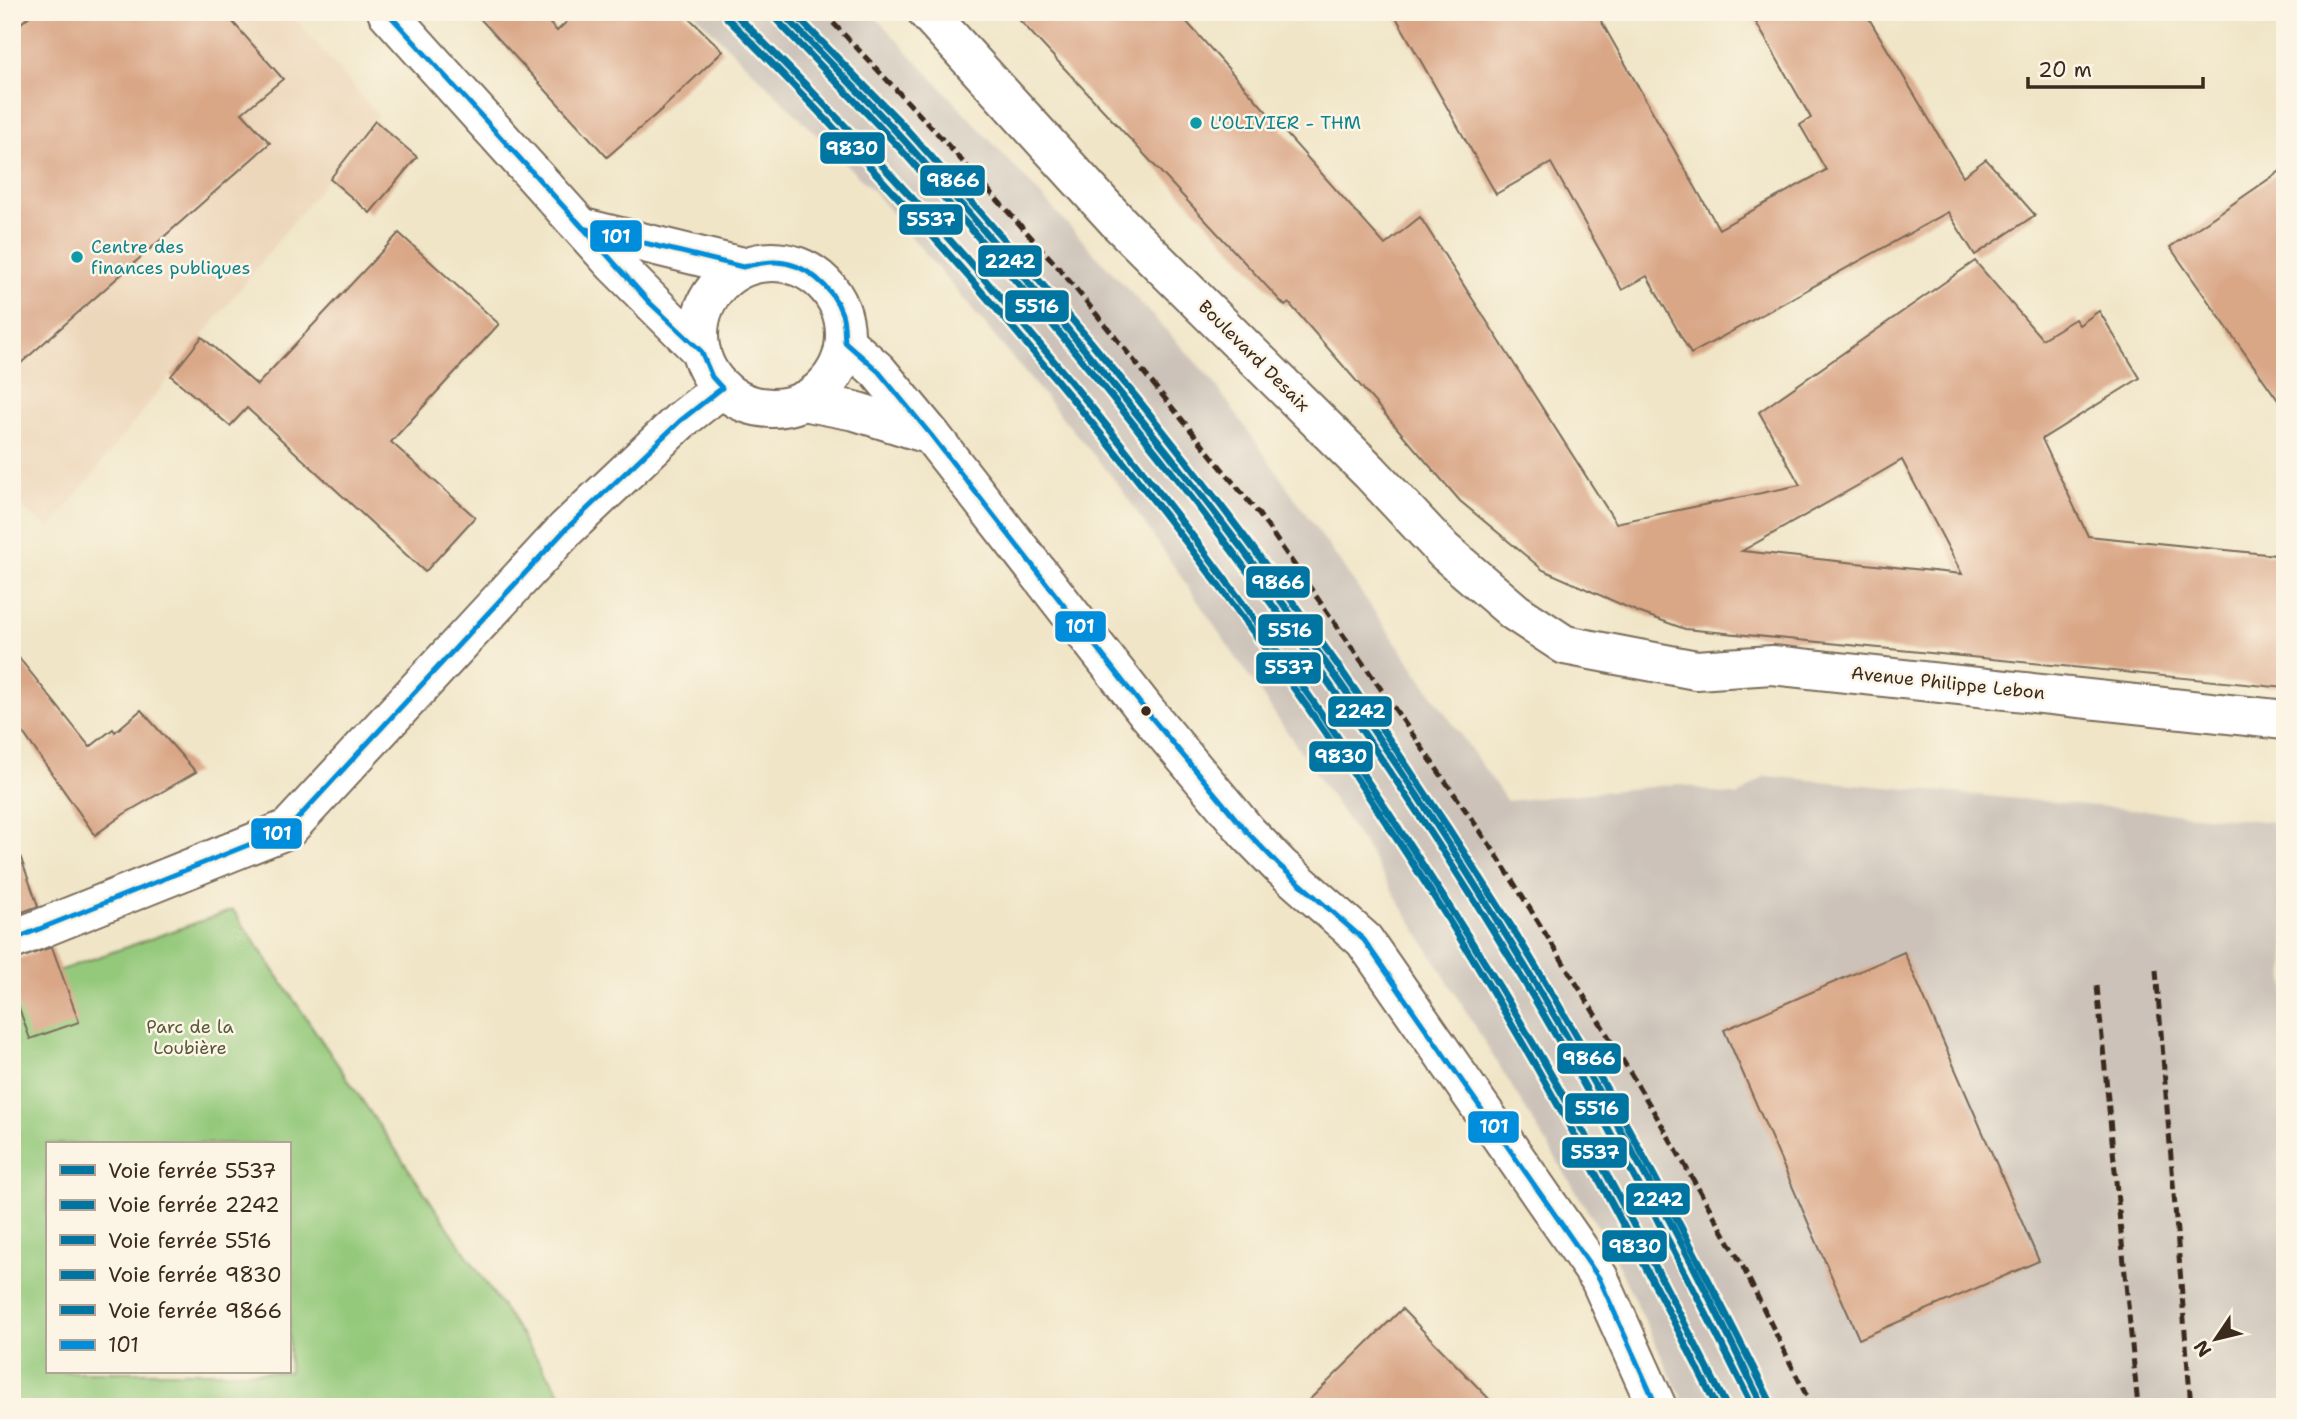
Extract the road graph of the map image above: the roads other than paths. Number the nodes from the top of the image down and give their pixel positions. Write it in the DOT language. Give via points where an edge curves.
graph roads {
  1 [pos="387,12"];
  2 [pos="928,12"];
  3 [pos="583,228"];
  4 [pos="743,267"];
  5 [pos="845,342"];
  6 [pos="701,351"];
  7 [pos="722,388"];
  8 [pos="803,401"];
  9 [pos="932,435"];
  10 [pos="1612,654"];
  11 [pos="2285,720"];
  12 [pos="12,940"];
  13 [pos="1657,1407"];
  1 -- 3 [label="street"];
  2 -- 10 [label="street, Boulevard Desaix" via="1120,224 1444,551 1516,612 1565,645"];
  3 -- 4 [label="street"];
  3 -- 6 [label="street" via="649,302"];
  4 -- 5 [label="street" via="767,261 792,264 815,275 832,293 843,316"];
  4 -- 6 [label="street" via="721,282 706,302 699,326"];
  5 -- 8 [label="street" via="838,366 824,387"];
  5 -- 9 [label="street" via="878,371"];
  6 -- 7 [label="street"];
  7 -- 8 [label="street" via="760,407 782,408"];
  7 -- 12 [label="street" via="680,421 566,529 289,829"];
  8 -- 9 [label="street" via="855,411"];
  9 -- 13 [label="street" via="1146,711 1247,832 1364,940 1599,1278"];
  10 -- 11 [label="street, Avenue Philippe Lebon" via="1696,670 1772,665"];
}
